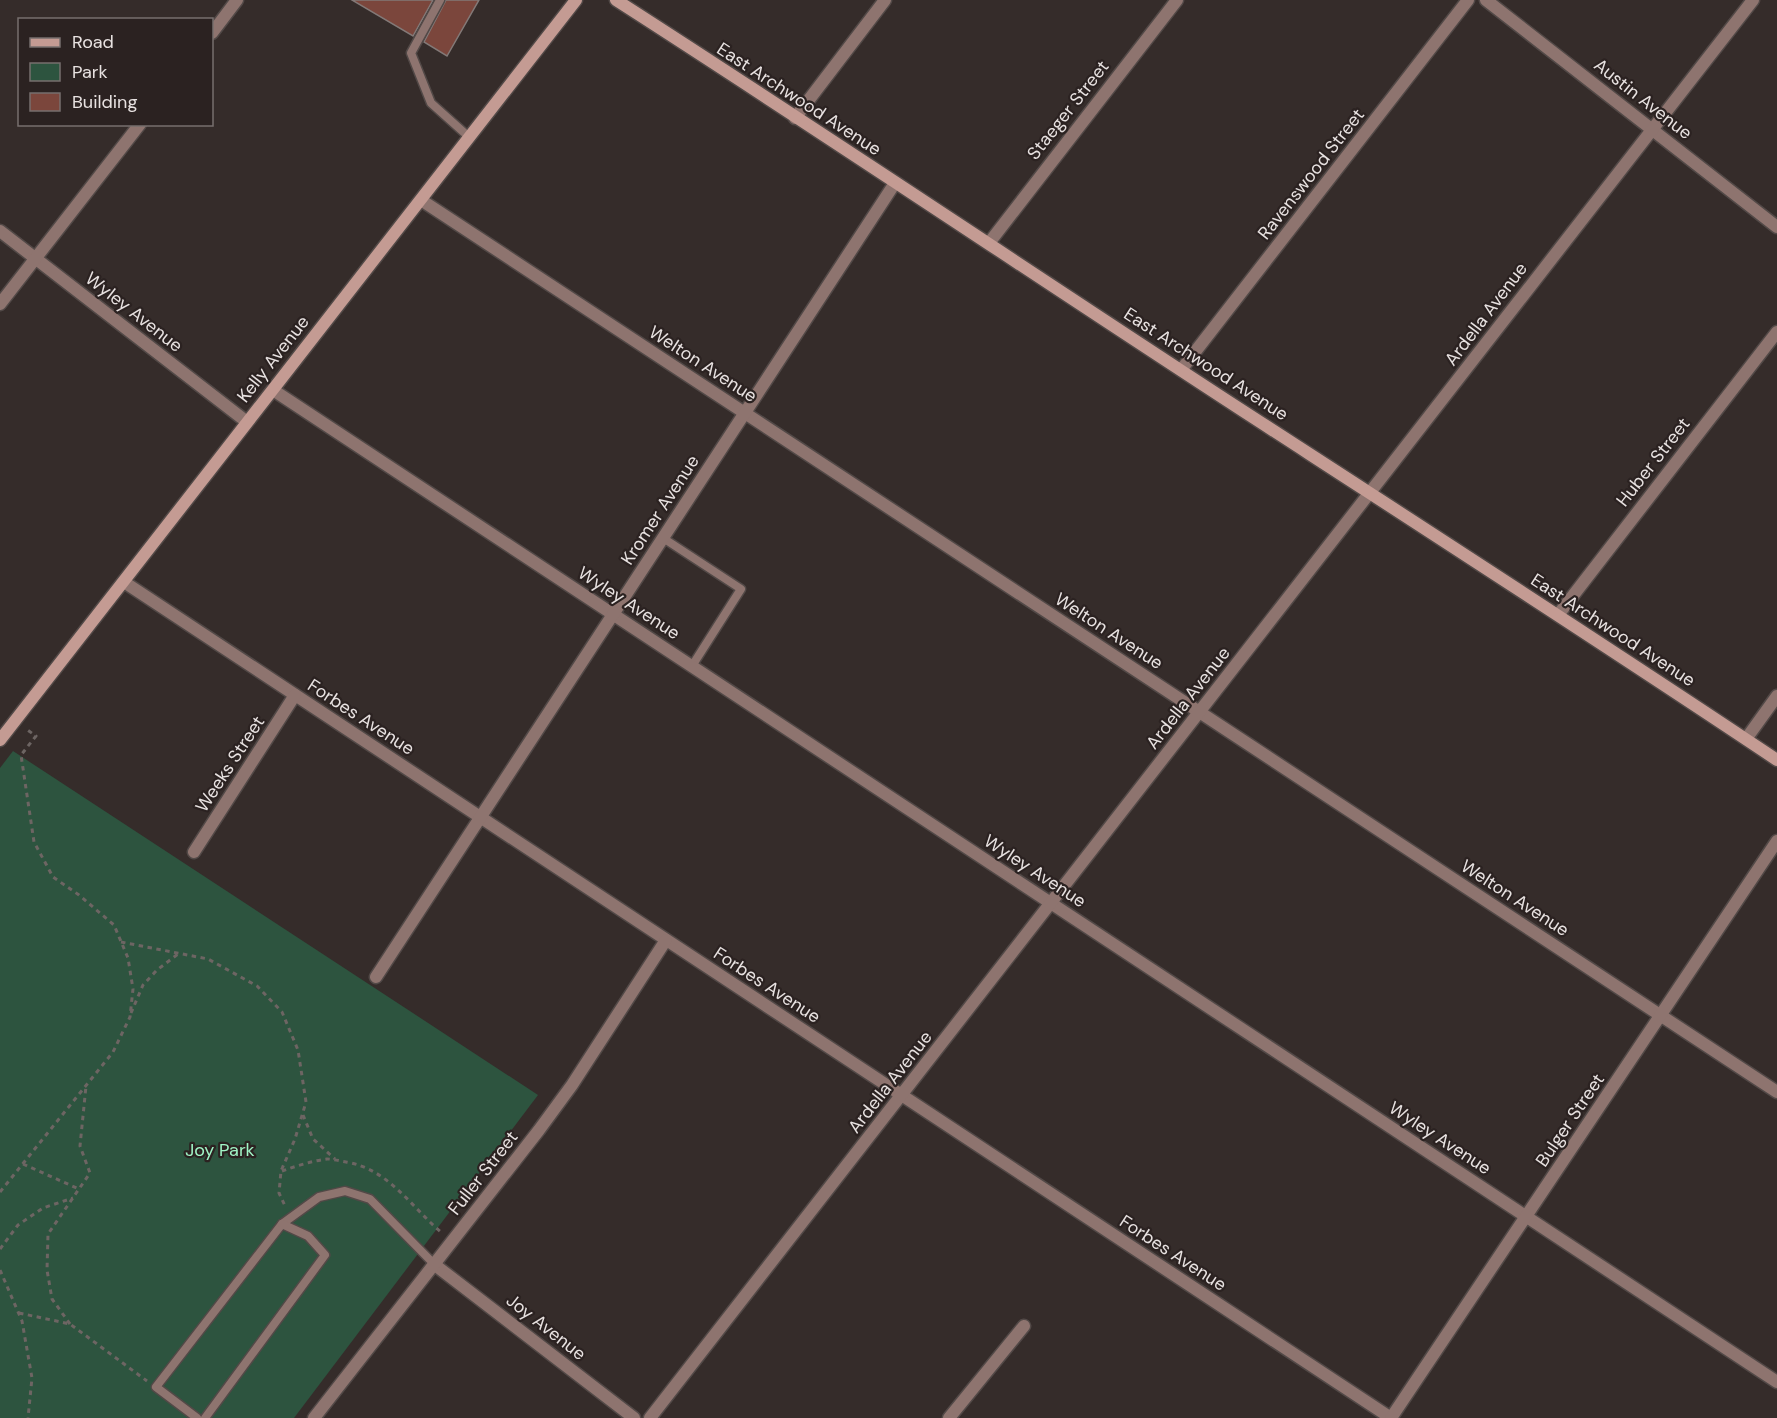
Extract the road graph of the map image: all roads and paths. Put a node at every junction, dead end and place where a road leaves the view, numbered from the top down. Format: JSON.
{"nodes":[{"id":1,"x":237,"y":0,"type":"edge"},
{"id":2,"x":440,"y":0,"type":"edge"},
{"id":3,"x":576,"y":0,"type":"edge"},
{"id":4,"x":616,"y":0,"type":"edge"},
{"id":5,"x":885,"y":0,"type":"edge"},
{"id":6,"x":1176,"y":0,"type":"edge"},
{"id":7,"x":1468,"y":0,"type":"edge"},
{"id":8,"x":1486,"y":0,"type":"edge"},
{"id":9,"x":1753,"y":0,"type":"edge"},
{"id":10,"x":213,"y":32,"type":"edge"},
{"id":11,"x":795,"y":118,"type":"junction"},
{"id":12,"x":138,"y":126,"type":"edge"},
{"id":13,"x":1653,"y":129,"type":"junction"},
{"id":14,"x":469,"y":137,"type":"junction"},
{"id":15,"x":895,"y":183,"type":"junction"},
{"id":16,"x":422,"y":200,"type":"junction"},
{"id":17,"x":1777,"y":227,"type":"edge"},
{"id":18,"x":0,"y":231,"type":"edge"},
{"id":19,"x":990,"y":243,"type":"junction"},
{"id":20,"x":34,"y":258,"type":"junction"},
{"id":21,"x":0,"y":304,"type":"edge"},
{"id":22,"x":1777,"y":332,"type":"edge"},
{"id":23,"x":1181,"y":370,"type":"junction"},
{"id":24,"x":273,"y":390,"type":"junction"},
{"id":25,"x":745,"y":412,"type":"junction"},
{"id":26,"x":247,"y":422,"type":"junction"},
{"id":27,"x":1371,"y":492,"type":"junction"},
{"id":28,"x":663,"y":538,"type":"junction"},
{"id":29,"x":124,"y":582,"type":"junction"},
{"id":30,"x":613,"y":614,"type":"junction"},
{"id":31,"x":1558,"y":615,"type":"junction"},
{"id":32,"x":692,"y":666,"type":"junction"},
{"id":33,"x":295,"y":695,"type":"junction"},
{"id":34,"x":1777,"y":696,"type":"edge"},
{"id":35,"x":1200,"y":712,"type":"junction"},
{"id":36,"x":15,"y":721,"type":"junction"},
{"id":37,"x":1746,"y":739,"type":"junction"},
{"id":38,"x":0,"y":740,"type":"edge"},
{"id":39,"x":1777,"y":760,"type":"edge"},
{"id":40,"x":480,"y":817,"type":"junction"},
{"id":41,"x":1777,"y":841,"type":"edge"},
{"id":42,"x":194,"y":852,"type":"dead end"},
{"id":43,"x":1051,"y":903,"type":"junction"},
{"id":44,"x":666,"y":940,"type":"junction"},
{"id":45,"x":121,"y":942,"type":"junction"},
{"id":46,"x":179,"y":953,"type":"junction"},
{"id":47,"x":376,"y":977,"type":"dead end"},
{"id":48,"x":1662,"y":1016,"type":"junction"},
{"id":49,"x":130,"y":1017,"type":"junction"},
{"id":50,"x":86,"y":1085,"type":"junction"},
{"id":51,"x":1777,"y":1092,"type":"edge"},
{"id":52,"x":902,"y":1096,"type":"junction"},
{"id":53,"x":303,"y":1115,"type":"junction"},
{"id":54,"x":336,"y":1160,"type":"dead end"},
{"id":55,"x":22,"y":1164,"type":"junction"},
{"id":56,"x":79,"y":1189,"type":"junction"},
{"id":57,"x":0,"y":1192,"type":"edge"},
{"id":58,"x":73,"y":1198,"type":"junction"},
{"id":59,"x":291,"y":1217,"type":"junction"},
{"id":60,"x":1527,"y":1217,"type":"junction"},
{"id":61,"x":282,"y":1224,"type":"junction"},
{"id":62,"x":0,"y":1249,"type":"edge"},
{"id":63,"x":435,"y":1265,"type":"junction"},
{"id":64,"x":0,"y":1270,"type":"edge"},
{"id":65,"x":19,"y":1314,"type":"junction"},
{"id":66,"x":70,"y":1324,"type":"junction"},
{"id":67,"x":1024,"y":1326,"type":"dead end"},
{"id":68,"x":1777,"y":1382,"type":"edge"},
{"id":69,"x":156,"y":1387,"type":"junction"},
{"id":70,"x":28,"y":1418,"type":"edge"},
{"id":71,"x":197,"y":1418,"type":"edge"},
{"id":72,"x":204,"y":1418,"type":"edge"},
{"id":73,"x":314,"y":1418,"type":"edge"},
{"id":74,"x":634,"y":1418,"type":"edge"},
{"id":75,"x":650,"y":1418,"type":"edge"},
{"id":76,"x":949,"y":1418,"type":"edge"},
{"id":77,"x":1391,"y":1418,"type":"edge"}],
"edges":[{"from":1,"to":10,"type":"street"},
{"from":2,"to":14,"type":"lane"},
{"from":3,"to":14,"type":"main road","name":"Kelly Avenue"},
{"from":4,"to":11,"type":"main road","name":"East Archwood Avenue"},
{"from":5,"to":11,"type":"street"},
{"from":6,"to":19,"type":"street","name":"Staeger Street"},
{"from":7,"to":23,"type":"street","name":"Ravenswood Street"},
{"from":8,"to":13,"type":"street","name":"Austin Avenue"},
{"from":9,"to":13,"type":"street","name":"Ardella Avenue"},
{"from":11,"to":15,"type":"main road","name":"East Archwood Avenue"},
{"from":12,"to":20,"type":"street"},
{"from":13,"to":17,"type":"street","name":"Austin Avenue"},
{"from":13,"to":27,"type":"street","name":"Ardella Avenue"},
{"from":14,"to":16,"type":"main road","name":"Kelly Avenue"},
{"from":15,"to":19,"type":"main road","name":"East Archwood Avenue"},
{"from":15,"to":25,"type":"street","name":"Kromer Avenue"},
{"from":16,"to":24,"type":"main road","name":"Kelly Avenue"},
{"from":16,"to":25,"type":"street","name":"Welton Avenue"},
{"from":18,"to":20,"type":"street","name":"Wyley Avenue"},
{"from":19,"to":23,"type":"main road","name":"East Archwood Avenue"},
{"from":20,"to":21,"type":"street"},
{"from":20,"to":26,"type":"street","name":"Wyley Avenue"},
{"from":22,"to":31,"type":"street","name":"Huber Street"},
{"from":23,"to":27,"type":"main road","name":"East Archwood Avenue"},
{"from":24,"to":26,"type":"main road","name":"Kelly Avenue"},
{"from":24,"to":30,"type":"street","name":"Wyley Avenue"},
{"from":25,"to":28,"type":"street","name":"Kromer Avenue"},
{"from":25,"to":35,"type":"street","name":"Welton Avenue"},
{"from":26,"to":29,"type":"main road","name":"Kelly Avenue"},
{"from":27,"to":31,"type":"main road","name":"East Archwood Avenue"},
{"from":27,"to":35,"type":"street","name":"Ardella Avenue"},
{"from":28,"to":30,"type":"street","name":"Kromer Avenue"},
{"from":28,"to":32,"type":"lane"},
{"from":29,"to":33,"type":"street","name":"Forbes Avenue"},
{"from":29,"to":36,"type":"main road","name":"Kelly Avenue"},
{"from":30,"to":32,"type":"street","name":"Wyley Avenue"},
{"from":30,"to":40,"type":"street","name":"Kromer Avenue"},
{"from":31,"to":37,"type":"main road","name":"East Archwood Avenue"},
{"from":32,"to":43,"type":"street","name":"Wyley Avenue"},
{"from":33,"to":40,"type":"street","name":"Forbes Avenue"},
{"from":33,"to":42,"type":"street","name":"Weeks Street"},
{"from":34,"to":37,"type":"street"},
{"from":35,"to":43,"type":"street","name":"Ardella Avenue"},
{"from":35,"to":48,"type":"street","name":"Welton Avenue"},
{"from":36,"to":38,"type":"main road","name":"Kelly Avenue"},
{"from":36,"to":45,"type":"path"},
{"from":37,"to":39,"type":"main road","name":"East Archwood Avenue"},
{"from":40,"to":44,"type":"street","name":"Forbes Avenue"},
{"from":40,"to":47,"type":"street","name":"Kromer Avenue"},
{"from":41,"to":48,"type":"street","name":"Bulger Street"},
{"from":43,"to":52,"type":"street","name":"Ardella Avenue"},
{"from":43,"to":60,"type":"street","name":"Wyley Avenue"},
{"from":44,"to":52,"type":"street","name":"Forbes Avenue"},
{"from":44,"to":63,"type":"street","name":"Fuller Street"},
{"from":45,"to":46,"type":"path"},
{"from":45,"to":49,"type":"path"},
{"from":46,"to":49,"type":"path"},
{"from":46,"to":53,"type":"path"},
{"from":48,"to":51,"type":"street","name":"Welton Avenue"},
{"from":48,"to":60,"type":"street","name":"Bulger Street"},
{"from":49,"to":50,"type":"path"},
{"from":50,"to":55,"type":"path"},
{"from":50,"to":56,"type":"path"},
{"from":52,"to":75,"type":"street","name":"Ardella Avenue"},
{"from":52,"to":77,"type":"street","name":"Forbes Avenue"},
{"from":53,"to":54,"type":"path"},
{"from":53,"to":59,"type":"path"},
{"from":55,"to":56,"type":"path"},
{"from":55,"to":57,"type":"path"},
{"from":56,"to":58,"type":"path"},
{"from":58,"to":62,"type":"path"},
{"from":58,"to":66,"type":"path"},
{"from":59,"to":61,"type":"lane"},
{"from":59,"to":63,"type":"lane"},
{"from":60,"to":68,"type":"street","name":"Wyley Avenue"},
{"from":60,"to":77,"type":"street","name":"Bulger Street"},
{"from":61,"to":69,"type":"lane"},
{"from":61,"to":72,"type":"lane"},
{"from":63,"to":73,"type":"street","name":"Fuller Street"},
{"from":63,"to":74,"type":"street","name":"Joy Avenue"},
{"from":64,"to":65,"type":"path"},
{"from":65,"to":66,"type":"path"},
{"from":65,"to":70,"type":"path"},
{"from":66,"to":69,"type":"path"},
{"from":67,"to":76,"type":"street"},
{"from":69,"to":71,"type":"lane"}]}
